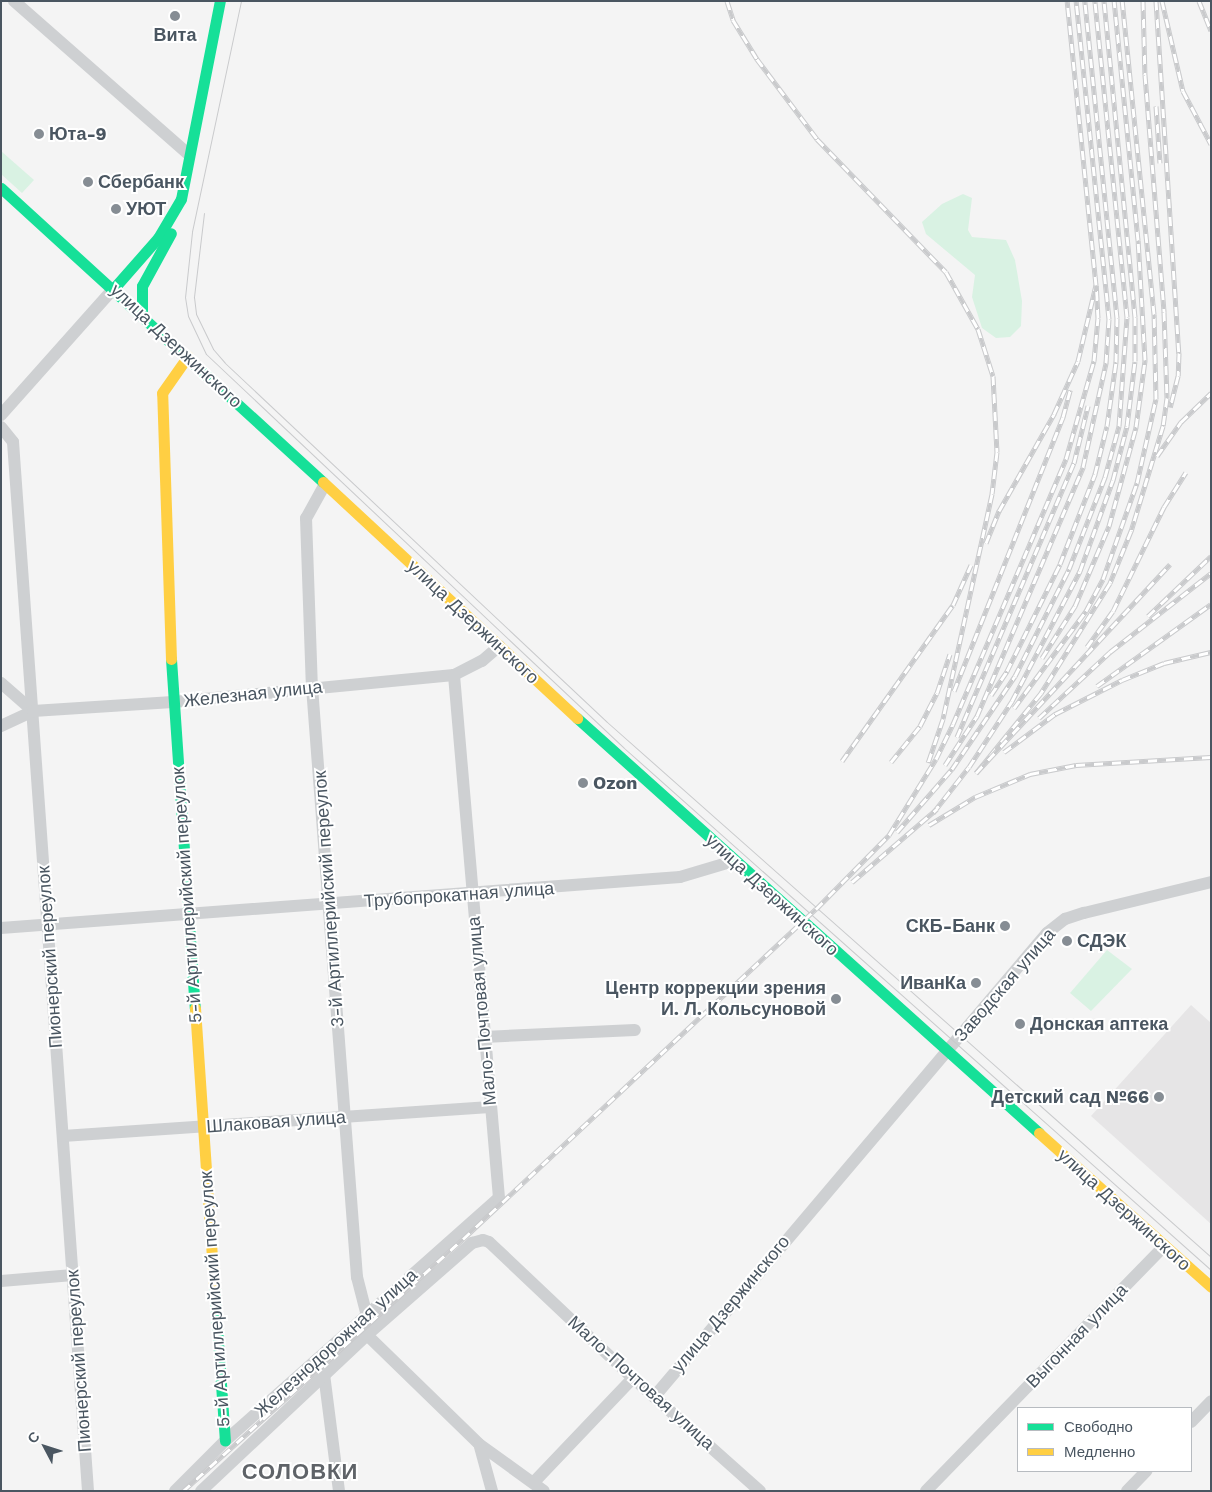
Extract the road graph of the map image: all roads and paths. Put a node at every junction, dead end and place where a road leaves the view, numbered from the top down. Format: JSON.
{"nodes":[{"id":1,"x":14,"y":1,"type":"edge"},
{"id":2,"x":220,"y":1,"type":"edge"},
{"id":3,"x":189,"y":156,"type":"junction"},
{"id":4,"x":3,"y":194,"type":"edge"},
{"id":5,"x":181,"y":199,"type":"junction"},
{"id":6,"x":114,"y":288,"type":"junction"},
{"id":7,"x":142,"y":313,"type":"junction"},
{"id":8,"x":188,"y":356,"type":"junction"},
{"id":9,"x":1,"y":415,"type":"edge"},
{"id":10,"x":1,"y":427,"type":"edge"},
{"id":11,"x":324,"y":486,"type":"junction"},
{"id":12,"x":499,"y":646,"type":"junction"},
{"id":13,"x":454,"y":675,"type":"junction"},
{"id":14,"x":1,"y":683,"type":"edge"},
{"id":15,"x":312,"y":687,"type":"junction"},
{"id":16,"x":173,"y":702,"type":"junction"},
{"id":17,"x":33,"y":711,"type":"junction"},
{"id":18,"x":1,"y":726,"type":"edge"},
{"id":19,"x":734,"y":861,"type":"junction"},
{"id":20,"x":1211,"y":882,"type":"edge"},
{"id":21,"x":471,"y":894,"type":"junction"},
{"id":22,"x":330,"y":905,"type":"junction"},
{"id":23,"x":188,"y":915,"type":"junction"},
{"id":24,"x":48,"y":925,"type":"junction"},
{"id":25,"x":1,"y":928,"type":"edge"},
{"id":26,"x":635,"y":1030,"type":"dead end"},
{"id":27,"x":484,"y":1037,"type":"junction"},
{"id":28,"x":947,"y":1053,"type":"junction"},
{"id":29,"x":490,"y":1107,"type":"junction"},
{"id":30,"x":345,"y":1117,"type":"junction"},
{"id":31,"x":203,"y":1127,"type":"junction"},
{"id":32,"x":63,"y":1136,"type":"junction"},
{"id":33,"x":499,"y":1198,"type":"joint"},
{"id":34,"x":476,"y":1240,"type":"joint"},
{"id":35,"x":1164,"y":1246,"type":"junction"},
{"id":36,"x":73,"y":1275,"type":"junction"},
{"id":37,"x":1,"y":1281,"type":"edge"},
{"id":38,"x":1211,"y":1286,"type":"edge"},
{"id":39,"x":366,"y":1316,"type":"junction"},
{"id":40,"x":367,"y":1334,"type":"junction"},
{"id":41,"x":324,"y":1374,"type":"junction"},
{"id":42,"x":633,"y":1378,"type":"junction"},
{"id":43,"x":654,"y":1397,"type":"junction"},
{"id":44,"x":1211,"y":1401,"type":"edge"},
{"id":45,"x":1192,"y":1421,"type":"edge"},
{"id":46,"x":225,"y":1441,"type":"junction"},
{"id":47,"x":480,"y":1444,"type":"junction"},
{"id":48,"x":1145,"y":1472,"type":"edge"},
{"id":49,"x":535,"y":1481,"type":"junction"},
{"id":50,"x":203,"y":1490,"type":"edge"},
{"id":51,"x":88,"y":1491,"type":"edge"},
{"id":52,"x":175,"y":1491,"type":"edge"},
{"id":53,"x":339,"y":1491,"type":"edge"},
{"id":54,"x":492,"y":1491,"type":"edge"},
{"id":55,"x":544,"y":1491,"type":"edge"},
{"id":56,"x":760,"y":1491,"type":"edge"},
{"id":57,"x":926,"y":1491,"type":"edge"},
{"id":58,"x":1127,"y":1491,"type":"edge"}],
"edges":[{"from":1,"to":3,"type":"street"},
{"from":2,"to":3,"type":"main road"},
{"from":3,"to":5,"type":"main road"},
{"from":4,"to":6,"type":"main road","name":"улица Дзержинского"},
{"from":5,"to":6,"type":"main road"},
{"from":5,"to":7,"type":"main road"},
{"from":6,"to":7,"type":"main road","name":"улица Дзержинского"},
{"from":6,"to":9,"type":"street"},
{"from":7,"to":8,"type":"main road","name":"улица Дзержинского"},
{"from":8,"to":11,"type":"main road","name":"улица Дзержинского"},
{"from":8,"to":16,"type":"main road","name":"5-й Артиллерийский переулок"},
{"from":10,"to":17,"type":"street","name":"Пионерский переулок"},
{"from":11,"to":12,"type":"main road","name":"улица Дзержинского"},
{"from":11,"to":15,"type":"street","name":"3-й Артиллерийский переулок"},
{"from":12,"to":13,"type":"street","name":"Железная улица"},
{"from":12,"to":19,"type":"main road","name":"улица Дзержинского"},
{"from":13,"to":15,"type":"street","name":"Железная улица"},
{"from":13,"to":21,"type":"street","name":"Мало-Почтовая улица"},
{"from":14,"to":17,"type":"street"},
{"from":15,"to":16,"type":"street","name":"Железная улица"},
{"from":15,"to":22,"type":"street","name":"3-й Артиллерийский переулок"},
{"from":16,"to":17,"type":"street","name":"Железная улица"},
{"from":16,"to":23,"type":"main road","name":"5-й Артиллерийский переулок"},
{"from":17,"to":18,"type":"street","name":"Железная улица"},
{"from":17,"to":24,"type":"street","name":"Пионерский переулок"},
{"from":19,"to":21,"type":"street","name":"Трубопрокатная улица"},
{"from":19,"to":28,"type":"main road","name":"улица Дзержинского"},
{"from":20,"to":28,"type":"street","name":"Заводская улица"},
{"from":21,"to":22,"type":"street","name":"Трубопрокатная улица"},
{"from":21,"to":27,"type":"street","name":"Мало-Почтовая улица"},
{"from":22,"to":23,"type":"street","name":"Трубопрокатная улица"},
{"from":22,"to":30,"type":"street","name":"3-й Артиллерийский переулок"},
{"from":23,"to":24,"type":"street","name":"Трубопрокатная улица"},
{"from":23,"to":31,"type":"main road","name":"5-й Артиллерийский переулок"},
{"from":24,"to":25,"type":"street","name":"Трубопрокатная улица"},
{"from":24,"to":32,"type":"street","name":"Пионерский переулок"},
{"from":26,"to":27,"type":"street"},
{"from":27,"to":29,"type":"street","name":"Мало-Почтовая улица"},
{"from":28,"to":35,"type":"main road","name":"улица Дзержинского"},
{"from":28,"to":43,"type":"street","name":"улица Дзержинского"},
{"from":29,"to":30,"type":"street","name":"Шлаковая улица"},
{"from":29,"to":33,"type":"street","name":"Мало-Почтовая улица"},
{"from":30,"to":31,"type":"street","name":"Шлаковая улица"},
{"from":30,"to":39,"type":"street","name":"3-й Артиллерийский переулок"},
{"from":31,"to":32,"type":"street","name":"Шлаковая улица"},
{"from":31,"to":46,"type":"main road","name":"5-й Артиллерийский переулок"},
{"from":32,"to":36,"type":"street","name":"Пионерский переулок"},
{"from":33,"to":39,"type":"street","name":"Железнодорожная улица"},
{"from":34,"to":40,"type":"street","name":"Железнодорожная улица"},
{"from":34,"to":42,"type":"street","name":"Мало-Почтовая улица"},
{"from":35,"to":38,"type":"main road","name":"улица Дзержинского"},
{"from":35,"to":57,"type":"street","name":"Выгонная улица"},
{"from":36,"to":37,"type":"street"},
{"from":36,"to":51,"type":"street","name":"Пионерский переулок"},
{"from":39,"to":46,"type":"street","name":"Железнодорожная улица"},
{"from":40,"to":41,"type":"street","name":"Железнодорожная улица"},
{"from":40,"to":47,"type":"street"},
{"from":41,"to":50,"type":"street","name":"Железнодорожная улица"},
{"from":41,"to":53,"type":"street"},
{"from":42,"to":43,"type":"street","name":"Мало-Почтовая улица"},
{"from":42,"to":49,"type":"street"},
{"from":43,"to":56,"type":"street","name":"Мало-Почтовая улица"},
{"from":44,"to":45,"type":"street"},
{"from":46,"to":52,"type":"street","name":"Железнодорожная улица"},
{"from":47,"to":49,"type":"street"},
{"from":47,"to":54,"type":"street"},
{"from":48,"to":58,"type":"street"},
{"from":49,"to":55,"type":"street"}]}
